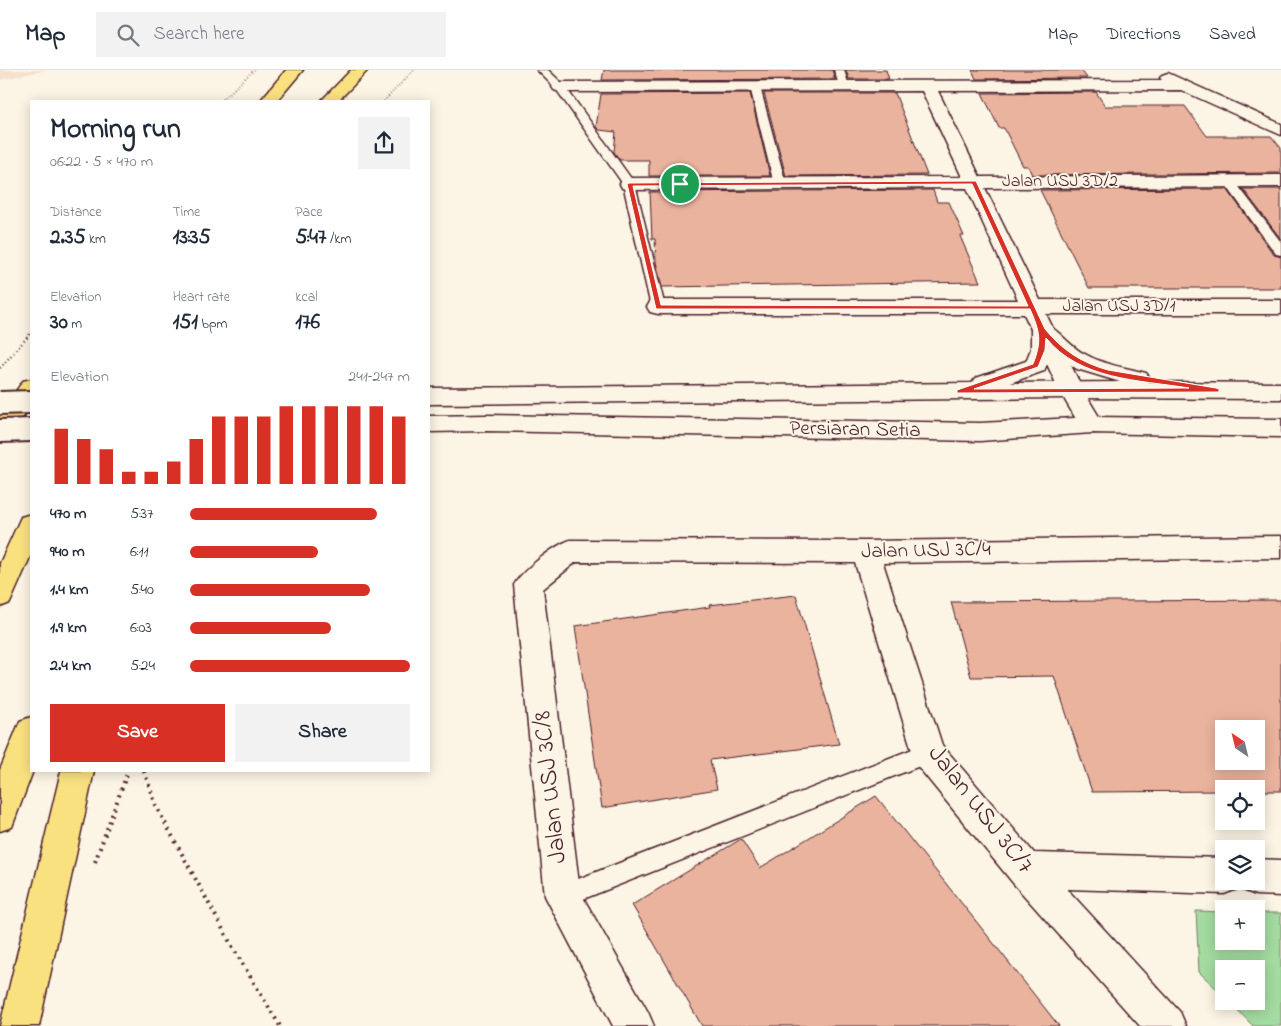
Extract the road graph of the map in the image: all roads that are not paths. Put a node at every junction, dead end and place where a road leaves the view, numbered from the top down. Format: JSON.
{"nodes":[{"id":1,"x":295,"y":70,"type":"edge"},
{"id":2,"x":360,"y":70,"type":"edge"},
{"id":3,"x":542,"y":70,"type":"edge"},
{"id":4,"x":838,"y":70,"type":"edge"},
{"id":5,"x":1151,"y":70,"type":"edge"},
{"id":6,"x":1183,"y":85,"type":"junction"},
{"id":7,"x":844,"y":86,"type":"junction"},
{"id":8,"x":928,"y":86,"type":"junction"},
{"id":9,"x":560,"y":87,"type":"junction"},
{"id":10,"x":756,"y":87,"type":"junction"},
{"id":11,"x":269,"y":100,"type":"edge"},
{"id":12,"x":330,"y":100,"type":"edge"},
{"id":13,"x":1281,"y":130,"type":"edge"},
{"id":14,"x":1229,"y":181,"type":"junction"},
{"id":15,"x":1281,"y":181,"type":"edge"},
{"id":16,"x":974,"y":182,"type":"junction"},
{"id":17,"x":629,"y":184,"type":"junction"},
{"id":18,"x":780,"y":184,"type":"junction"},
{"id":19,"x":1281,"y":251,"type":"edge"},
{"id":20,"x":658,"y":307,"type":"joint"},
{"id":21,"x":1281,"y":307,"type":"edge"},
{"id":22,"x":1032,"y":308,"type":"junction"},
{"id":23,"x":1042,"y":330,"type":"junction"},
{"id":24,"x":30,"y":389,"type":"edge"},
{"id":25,"x":1071,"y":390,"type":"junction"},
{"id":26,"x":1216,"y":390,"type":"junction"},
{"id":27,"x":1281,"y":391,"type":"edge"},
{"id":28,"x":959,"y":392,"type":"junction"},
{"id":29,"x":430,"y":396,"type":"edge"},
{"id":30,"x":30,"y":402,"type":"edge"},
{"id":31,"x":0,"y":403,"type":"edge"},
{"id":32,"x":430,"y":424,"type":"edge"},
{"id":33,"x":1092,"y":425,"type":"junction"},
{"id":34,"x":1281,"y":428,"type":"edge"},
{"id":35,"x":30,"y":430,"type":"edge"},
{"id":36,"x":0,"y":431,"type":"edge"},
{"id":37,"x":30,"y":526,"type":"edge"},
{"id":38,"x":1281,"y":547,"type":"edge"},
{"id":39,"x":570,"y":551,"type":"joint"},
{"id":40,"x":866,"y":552,"type":"junction"},
{"id":41,"x":0,"y":595,"type":"edge"},
{"id":42,"x":30,"y":734,"type":"edge"},
{"id":43,"x":928,"y":753,"type":"junction"},
{"id":44,"x":78,"y":772,"type":"edge"},
{"id":45,"x":0,"y":815,"type":"edge"},
{"id":46,"x":1026,"y":870,"type":"junction"},
{"id":47,"x":1215,"y":876,"type":"edge"},
{"id":48,"x":1265,"y":877,"type":"edge"},
{"id":49,"x":1281,"y":878,"type":"edge"},
{"id":50,"x":563,"y":896,"type":"junction"},
{"id":51,"x":19,"y":1026,"type":"edge"},
{"id":52,"x":634,"y":1026,"type":"edge"},
{"id":53,"x":1166,"y":1026,"type":"edge"}],
"edges":[{"from":1,"to":11,"type":"highway"},
{"from":2,"to":12,"type":"highway"},
{"from":3,"to":9,"type":"lane"},
{"from":4,"to":7,"type":"lane"},
{"from":5,"to":6,"type":"street"},
{"from":6,"to":8,"type":"street"},
{"from":6,"to":13,"type":"street"},
{"from":7,"to":8,"type":"street"},
{"from":7,"to":10,"type":"street"},
{"from":8,"to":16,"type":"street"},
{"from":9,"to":10,"type":"street"},
{"from":9,"to":17,"type":"lane"},
{"from":10,"to":18,"type":"lane"},
{"from":14,"to":15,"type":"street","name":"Jalan USJ 3D/2"},
{"from":14,"to":16,"type":"street","name":"Jalan USJ 3D/2"},
{"from":14,"to":19,"type":"lane"},
{"from":16,"to":18,"type":"street","name":"Jalan USJ 3D/2"},
{"from":16,"to":22,"type":"street"},
{"from":17,"to":18,"type":"street","name":"Jalan USJ 3D/2"},
{"from":17,"to":20,"type":"lane"},
{"from":20,"to":22,"type":"street","name":"Jalan USJ 3D/1"},
{"from":21,"to":22,"type":"street","name":"Jalan USJ 3D/1"},
{"from":22,"to":23,"type":"street"},
{"from":23,"to":25,"type":"street"},
{"from":23,"to":26,"type":"street"},
{"from":23,"to":28,"type":"street"},
{"from":24,"to":36,"type":"highway"},
{"from":25,"to":26,"type":"street","name":"Persiaran Setia"},
{"from":25,"to":28,"type":"street","name":"Persiaran Setia"},
{"from":25,"to":33,"type":"street"},
{"from":26,"to":27,"type":"street","name":"Persiaran Setia"},
{"from":28,"to":29,"type":"street","name":"Persiaran Setia"},
{"from":30,"to":31,"type":"street","bridge":true},
{"from":32,"to":33,"type":"street","name":"Persiaran Setia"},
{"from":33,"to":34,"type":"street","name":"Persiaran Setia"},
{"from":35,"to":36,"type":"street","bridge":true},
{"from":37,"to":41,"type":"highway"},
{"from":38,"to":40,"type":"street","name":"Jalan USJ 3C/4"},
{"from":39,"to":40,"type":"street","name":"Jalan USJ 3C/4"},
{"from":39,"to":50,"type":"street","name":"Jalan USJ 3C/8"},
{"from":40,"to":43,"type":"street","name":"Jalan USJ 3C/7"},
{"from":42,"to":45,"type":"highway"},
{"from":43,"to":46,"type":"street","name":"Jalan USJ 3C/7"},
{"from":43,"to":50,"type":"lane"},
{"from":44,"to":51,"type":"highway"},
{"from":46,"to":47,"type":"street"},
{"from":46,"to":53,"type":"street","name":"Jalan USJ 3C/7"},
{"from":48,"to":49,"type":"street"},
{"from":50,"to":52,"type":"street","name":"Jalan USJ 3C/8"}]}
